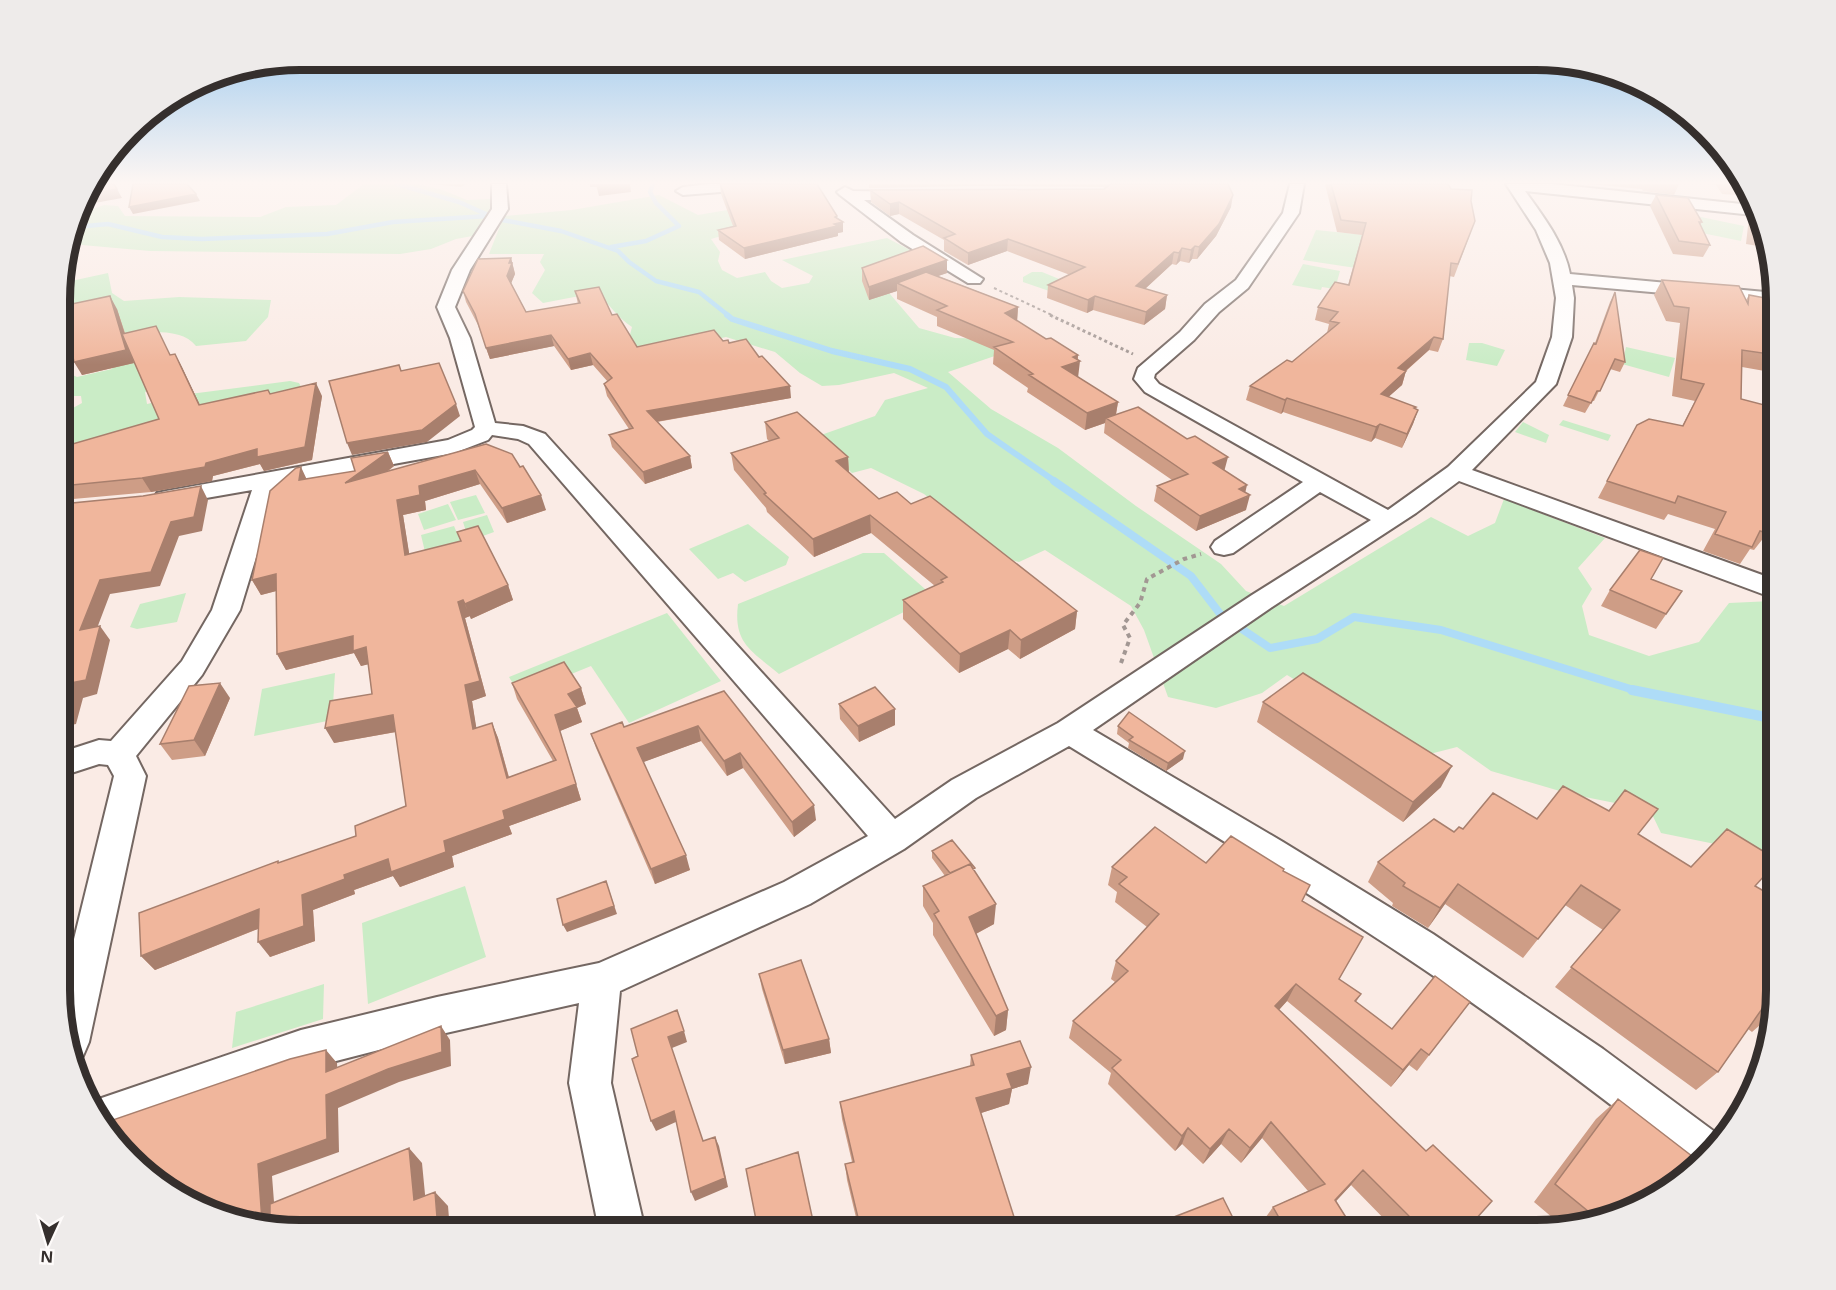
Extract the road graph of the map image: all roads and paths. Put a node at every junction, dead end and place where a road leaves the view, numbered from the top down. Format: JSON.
{"nodes":[{"id":1,"x":477,"y":244,"type":"edge"},
{"id":2,"x":916,"y":244,"type":"edge"},
{"id":3,"x":1270,"y":244,"type":"edge"},
{"id":4,"x":1550,"y":244,"type":"edge"},
{"id":5,"x":974,"y":279,"type":"joint"},
{"id":6,"x":1562,"y":279,"type":"junction"},
{"id":7,"x":1766,"y":297,"type":"edge"},
{"id":8,"x":1156,"y":364,"type":"junction"},
{"id":9,"x":486,"y":428,"type":"junction"},
{"id":10,"x":1456,"y":472,"type":"junction"},
{"id":11,"x":267,"y":481,"type":"junction"},
{"id":12,"x":1320,"y":481,"type":"junction"},
{"id":13,"x":140,"y":502,"type":"edge"},
{"id":14,"x":1388,"y":520,"type":"junction"},
{"id":15,"x":1224,"y":547,"type":"dead end"},
{"id":16,"x":1184,"y":559,"type":"dead end"},
{"id":17,"x":1766,"y":586,"type":"edge"},
{"id":18,"x":1113,"y":701,"type":"junction"},
{"id":19,"x":1069,"y":731,"type":"junction"},
{"id":20,"x":119,"y":754,"type":"junction"},
{"id":21,"x":70,"y":761,"type":"edge"},
{"id":22,"x":892,"y":839,"type":"junction"},
{"id":23,"x":602,"y":980,"type":"junction"},
{"id":24,"x":73,"y":1025,"type":"edge"},
{"id":25,"x":108,"y":1116,"type":"edge"},
{"id":26,"x":1702,"y":1148,"type":"edge"},
{"id":27,"x":620,"y":1220,"type":"edge"}],
"edges":[{"from":1,"to":9,"type":"street"},
{"from":2,"to":5,"type":"street"},
{"from":3,"to":8,"type":"street"},
{"from":4,"to":6,"type":"street"},
{"from":5,"to":8,"type":"path"},
{"from":6,"to":7,"type":"street"},
{"from":6,"to":10,"type":"street"},
{"from":8,"to":12,"type":"street"},
{"from":9,"to":11,"type":"street"},
{"from":9,"to":22,"type":"street"},
{"from":10,"to":14,"type":"street"},
{"from":10,"to":17,"type":"street"},
{"from":11,"to":13,"type":"street"},
{"from":11,"to":20,"type":"street"},
{"from":12,"to":14,"type":"street"},
{"from":12,"to":15,"type":"street"},
{"from":14,"to":18,"type":"street"},
{"from":16,"to":18,"type":"path"},
{"from":18,"to":19,"type":"street"},
{"from":19,"to":22,"type":"street"},
{"from":19,"to":26,"type":"street"},
{"from":20,"to":21,"type":"street"},
{"from":20,"to":24,"type":"street"},
{"from":22,"to":23,"type":"street"},
{"from":23,"to":25,"type":"street"},
{"from":23,"to":27,"type":"street"}]}
